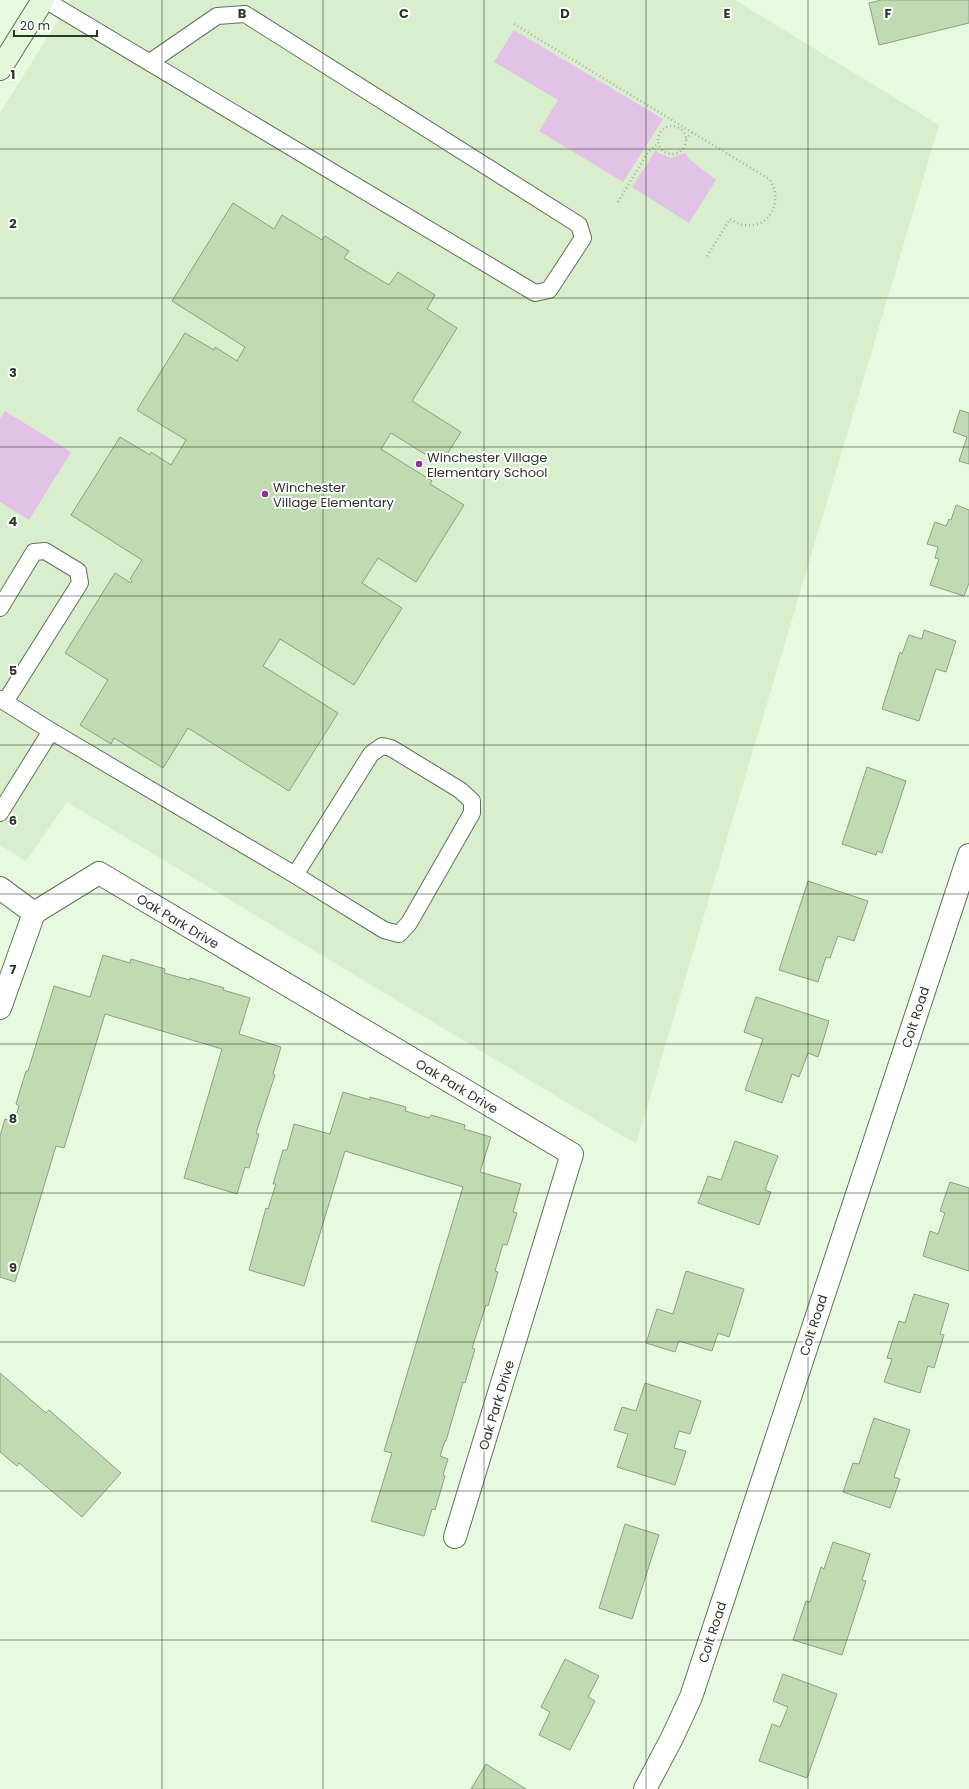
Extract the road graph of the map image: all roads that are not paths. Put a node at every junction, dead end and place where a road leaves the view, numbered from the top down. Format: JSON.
{"nodes":[{"id":1,"x":44,"y":0,"type":"edge"},
{"id":2,"x":150,"y":62,"type":"junction"},
{"id":3,"x":0,"y":69,"type":"edge"},
{"id":4,"x":0,"y":608,"type":"edge"},
{"id":5,"x":3,"y":700,"type":"edge"},
{"id":6,"x":51,"y":730,"type":"junction"},
{"id":7,"x":0,"y":813,"type":"edge"},
{"id":8,"x":969,"y":855,"type":"edge"},
{"id":9,"x":295,"y":875,"type":"junction"},
{"id":10,"x":0,"y":888,"type":"edge"},
{"id":11,"x":34,"y":913,"type":"junction"},
{"id":12,"x":0,"y":1008,"type":"edge"},
{"id":13,"x":455,"y":1537,"type":"dead end"},
{"id":14,"x":645,"y":1789,"type":"edge"}],
"edges":[{"from":1,"to":2,"type":"lane"},
{"from":1,"to":3,"type":"street"},
{"from":2,"to":2,"type":"lane"},
{"from":4,"to":5,"type":"lane"},
{"from":5,"to":6,"type":"lane"},
{"from":6,"to":7,"type":"lane"},
{"from":6,"to":9,"type":"lane"},
{"from":8,"to":14,"type":"street","name":"Colt Road"},
{"from":9,"to":9,"type":"lane"},
{"from":10,"to":11,"type":"street"},
{"from":11,"to":12,"type":"street"},
{"from":11,"to":13,"type":"street","name":"Oak Park Drive"}]}
